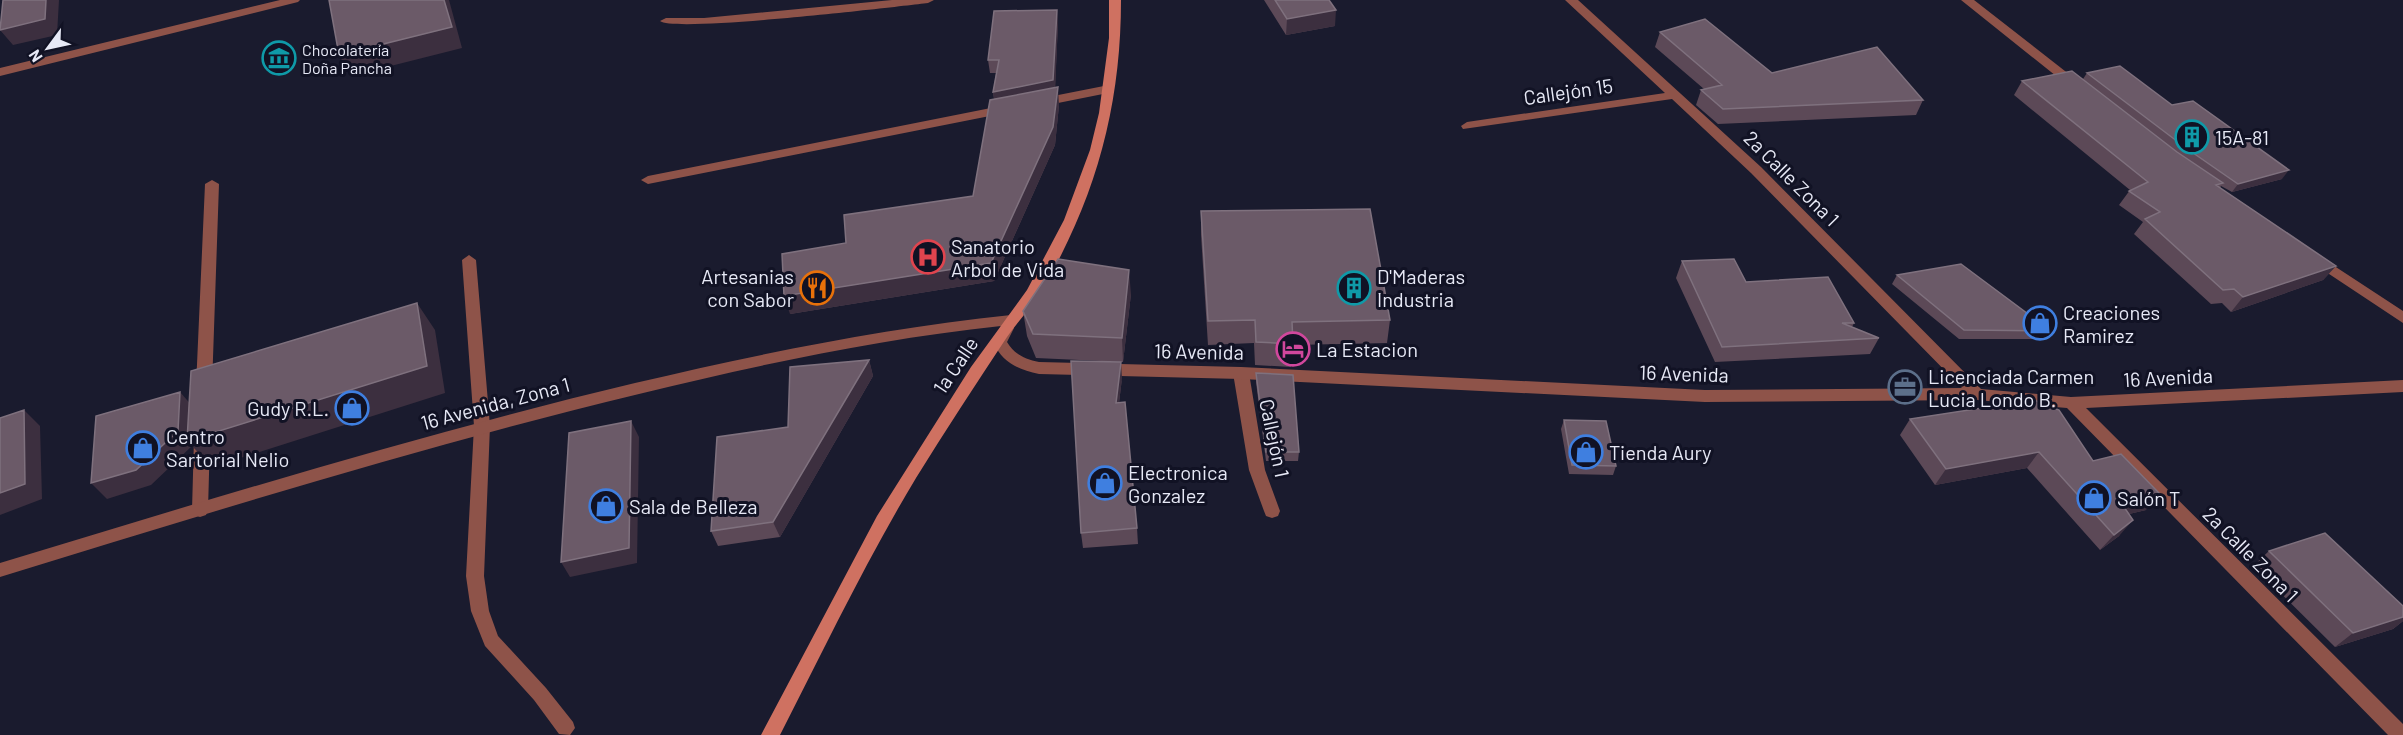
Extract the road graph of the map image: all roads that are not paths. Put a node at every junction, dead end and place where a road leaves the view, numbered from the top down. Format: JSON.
{"nodes":[{"id":1,"x":294,"y":0,"type":"edge"},
{"id":2,"x":928,"y":0,"type":"edge"},
{"id":3,"x":1115,"y":0,"type":"edge"},
{"id":4,"x":1571,"y":0,"type":"edge"},
{"id":5,"x":1967,"y":0,"type":"edge"},
{"id":6,"x":666,"y":21,"type":"dead end"},
{"id":7,"x":0,"y":72,"type":"edge"},
{"id":8,"x":1109,"y":89,"type":"junction"},
{"id":9,"x":1675,"y":95,"type":"junction"},
{"id":10,"x":2089,"y":96,"type":"edge"},
{"id":11,"x":1467,"y":126,"type":"dead end"},
{"id":12,"x":648,"y":180,"type":"dead end"},
{"id":13,"x":212,"y":184,"type":"dead end"},
{"id":14,"x":2307,"y":253,"type":"edge"},
{"id":15,"x":469,"y":260,"type":"dead end"},
{"id":16,"x":2403,"y":318,"type":"edge"},
{"id":17,"x":1011,"y":320,"type":"junction"},
{"id":18,"x":1241,"y":373,"type":"junction"},
{"id":19,"x":2403,"y":386,"type":"edge"},
{"id":20,"x":1977,"y":394,"type":"junction"},
{"id":21,"x":2071,"y":403,"type":"junction"},
{"id":22,"x":482,"y":426,"type":"junction"},
{"id":23,"x":200,"y":510,"type":"junction"},
{"id":24,"x":1272,"y":511,"type":"dead end"},
{"id":25,"x":0,"y":570,"type":"edge"},
{"id":26,"x":566,"y":728,"type":"dead end"},
{"id":27,"x":770,"y":735,"type":"edge"},
{"id":28,"x":2401,"y":735,"type":"edge"}],
"edges":[{"from":1,"to":7,"type":"street"},
{"from":2,"to":6,"type":"street"},
{"from":3,"to":8,"type":"main road","name":"1a Calle"},
{"from":4,"to":9,"type":"street","name":"2a Calle Zona 1"},
{"from":5,"to":10,"type":"street"},
{"from":8,"to":12,"type":"street"},
{"from":8,"to":17,"type":"main road","name":"1a Calle"},
{"from":9,"to":11,"type":"street","name":"Callejón 15"},
{"from":9,"to":20,"type":"street","name":"2a Calle Zona 1"},
{"from":13,"to":23,"type":"street"},
{"from":14,"to":16,"type":"street"},
{"from":15,"to":22,"type":"street"},
{"from":17,"to":18,"type":"street","name":"16 Avenida"},
{"from":17,"to":22,"type":"street","name":"16 Avenida, Zona 1"},
{"from":17,"to":27,"type":"main road","name":"1a Calle"},
{"from":18,"to":20,"type":"street","name":"16 Avenida"},
{"from":18,"to":24,"type":"street","name":"Callejón 1"},
{"from":19,"to":21,"type":"street","name":"16 Avenida"},
{"from":20,"to":21,"type":"street","name":"16 Avenida"},
{"from":21,"to":28,"type":"street","name":"2a Calle Zona 1"},
{"from":22,"to":23,"type":"street","name":"16 Avenida, Zona 1"},
{"from":22,"to":26,"type":"street"},
{"from":23,"to":25,"type":"street","name":"16 Avenida, Zona 1"}]}
